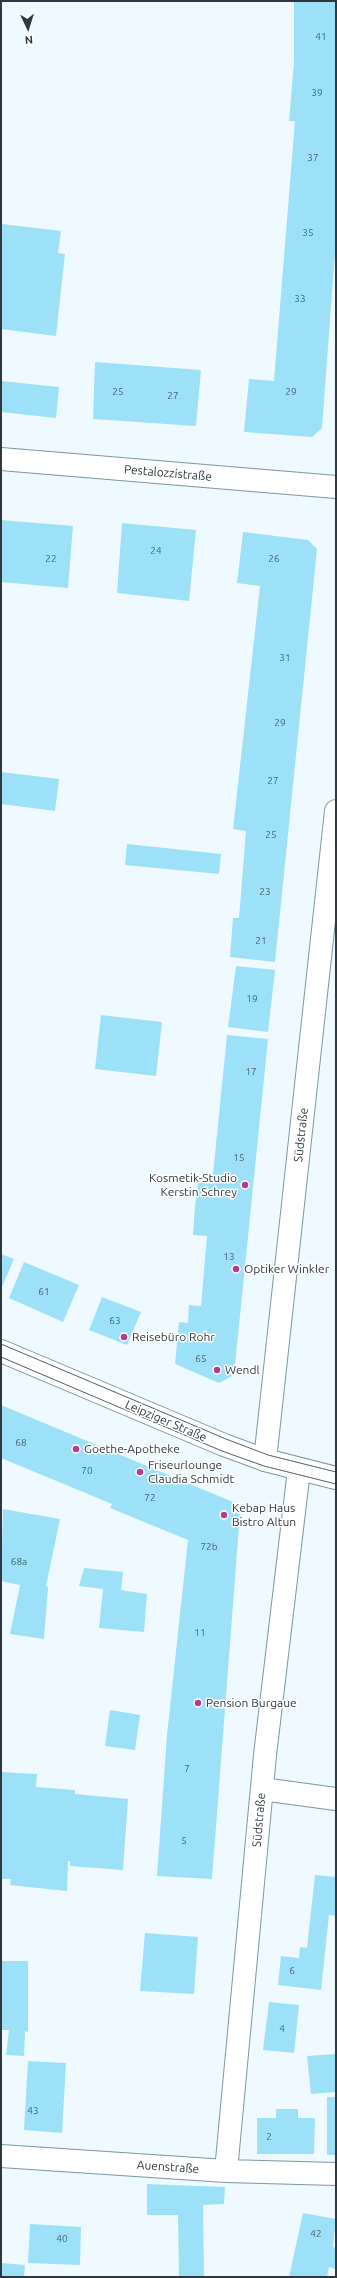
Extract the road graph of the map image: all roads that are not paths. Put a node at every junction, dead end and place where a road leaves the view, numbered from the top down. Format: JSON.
{"nodes":[{"id":1,"x":1,"y":459,"type":"edge"},
{"id":2,"x":336,"y":487,"type":"edge"},
{"id":3,"x":336,"y":810,"type":"edge"},
{"id":4,"x":1,"y":1351,"type":"edge"},
{"id":5,"x":265,"y":1460,"type":"junction"},
{"id":6,"x":299,"y":1470,"type":"junction"},
{"id":7,"x":336,"y":1478,"type":"edge"},
{"id":8,"x":262,"y":1789,"type":"junction"},
{"id":9,"x":336,"y":1799,"type":"edge"},
{"id":10,"x":1,"y":2156,"type":"edge"},
{"id":11,"x":226,"y":2171,"type":"junction"},
{"id":12,"x":336,"y":2174,"type":"edge"}],
"edges":[{"from":1,"to":2,"type":"street","name":"Pestalozzistraße"},
{"from":3,"to":5,"type":"street","name":"Südstraße"},
{"from":4,"to":5,"type":"street","name":"Leipziger Straße"},
{"from":5,"to":6,"type":"street","name":"Leipziger Straße"},
{"from":6,"to":7,"type":"street","name":"Leipziger Straße"},
{"from":6,"to":8,"type":"street","name":"Südstraße"},
{"from":8,"to":9,"type":"street"},
{"from":8,"to":11,"type":"street","name":"Südstraße"},
{"from":10,"to":11,"type":"street","name":"Auenstraße"},
{"from":11,"to":12,"type":"street","name":"Auenstraße"}]}
